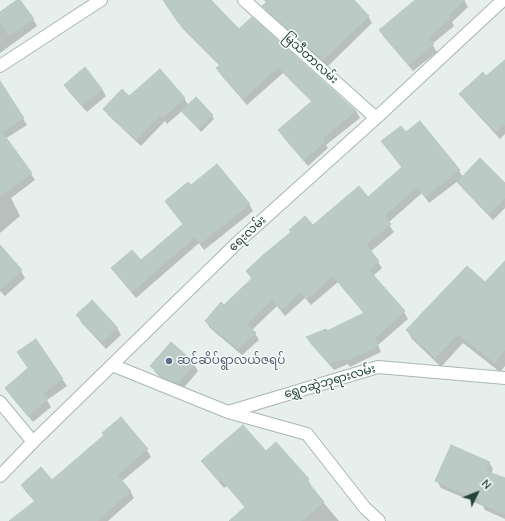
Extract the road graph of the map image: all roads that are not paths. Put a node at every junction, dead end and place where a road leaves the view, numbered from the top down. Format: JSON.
{"nodes":[{"id":1,"x":101,"y":0,"type":"edge"},
{"id":2,"x":244,"y":0,"type":"edge"},
{"id":3,"x":504,"y":0,"type":"edge"},
{"id":4,"x":0,"y":66,"type":"edge"},
{"id":5,"x":376,"y":118,"type":"junction"},
{"id":6,"x":112,"y":365,"type":"junction"},
{"id":7,"x":505,"y":378,"type":"edge"},
{"id":8,"x":0,"y":402,"type":"edge"},
{"id":9,"x":228,"y":412,"type":"junction"},
{"id":10,"x":33,"y":442,"type":"junction"},
{"id":11,"x":0,"y":476,"type":"edge"},
{"id":12,"x":379,"y":521,"type":"edge"}],
"edges":[{"from":1,"to":4,"type":"street"},
{"from":2,"to":5,"type":"street","name":"မြသီတာလမ်း"},
{"from":3,"to":5,"type":"street","name":"ရေးလမ်း"},
{"from":5,"to":6,"type":"street","name":"ရေးလမ်း"},
{"from":6,"to":9,"type":"street"},
{"from":6,"to":10,"type":"street","name":"ရေးလမ်း"},
{"from":7,"to":9,"type":"street","name":"ရွှေဝဆွဲဘုရားလမ်း"},
{"from":8,"to":10,"type":"street"},
{"from":9,"to":12,"type":"street"},
{"from":10,"to":11,"type":"street","name":"ရေးလမ်း"}]}
